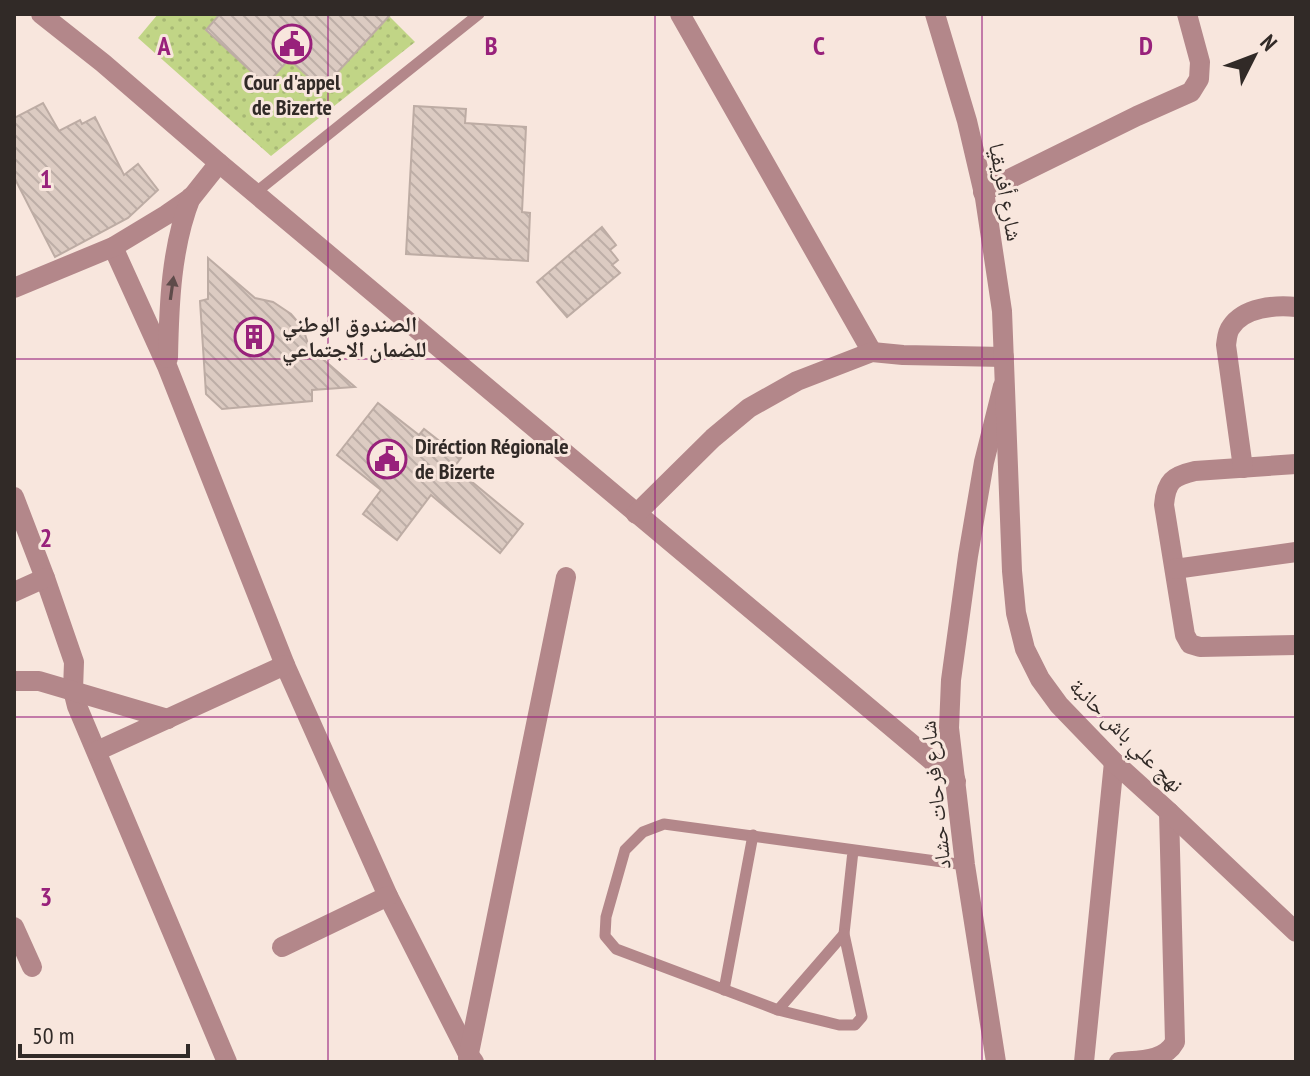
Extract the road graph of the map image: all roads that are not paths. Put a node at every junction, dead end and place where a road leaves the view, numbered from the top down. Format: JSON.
{"nodes":[{"id":1,"x":41,"y":14,"type":"edge"},
{"id":2,"x":479,"y":14,"type":"edge"},
{"id":3,"x":680,"y":14,"type":"edge"},
{"id":4,"x":935,"y":14,"type":"edge"},
{"id":5,"x":1187,"y":14,"type":"edge"},
{"id":6,"x":219,"y":163,"type":"junction"},
{"id":7,"x":983,"y":192,"type":"junction"},
{"id":8,"x":255,"y":193,"type":"junction"},
{"id":9,"x":192,"y":197,"type":"junction"},
{"id":10,"x":113,"y":247,"type":"junction"},
{"id":11,"x":14,"y":288,"type":"edge"},
{"id":12,"x":1296,"y":307,"type":"edge"},
{"id":13,"x":872,"y":352,"type":"junction"},
{"id":14,"x":1004,"y":357,"type":"junction"},
{"id":15,"x":167,"y":366,"type":"junction"},
{"id":16,"x":1004,"y":382,"type":"junction"},
{"id":17,"x":1296,"y":464,"type":"edge"},
{"id":18,"x":1243,"y":468,"type":"junction"},
{"id":19,"x":14,"y":497,"type":"edge"},
{"id":20,"x":636,"y":514,"type":"junction"},
{"id":21,"x":1296,"y":552,"type":"edge"},
{"id":22,"x":1175,"y":569,"type":"junction"},
{"id":23,"x":566,"y":577,"type":"dead end"},
{"id":24,"x":45,"y":578,"type":"junction"},
{"id":25,"x":14,"y":592,"type":"edge"},
{"id":26,"x":1296,"y":645,"type":"edge"},
{"id":27,"x":285,"y":665,"type":"junction"},
{"id":28,"x":14,"y":681,"type":"edge"},
{"id":29,"x":73,"y":690,"type":"junction"},
{"id":30,"x":168,"y":719,"type":"junction"},
{"id":31,"x":97,"y":751,"type":"junction"},
{"id":32,"x":1114,"y":762,"type":"junction"},
{"id":33,"x":956,"y":781,"type":"junction"},
{"id":34,"x":1169,"y":812,"type":"junction"},
{"id":35,"x":753,"y":835,"type":"junction"},
{"id":36,"x":853,"y":851,"type":"junction"},
{"id":37,"x":965,"y":865,"type":"junction"},
{"id":38,"x":388,"y":896,"type":"junction"},
{"id":39,"x":14,"y":927,"type":"edge"},
{"id":40,"x":1296,"y":932,"type":"edge"},
{"id":41,"x":844,"y":934,"type":"junction"},
{"id":42,"x":282,"y":947,"type":"dead end"},
{"id":43,"x":32,"y":967,"type":"dead end"},
{"id":44,"x":724,"y":990,"type":"junction"},
{"id":45,"x":778,"y":1010,"type":"junction"},
{"id":46,"x":470,"y":1059,"type":"edge"},
{"id":47,"x":227,"y":1062,"type":"edge"},
{"id":48,"x":996,"y":1062,"type":"edge"},
{"id":49,"x":1084,"y":1062,"type":"edge"},
{"id":50,"x":1119,"y":1062,"type":"edge"}],
"edges":[{"from":1,"to":6,"type":"street"},
{"from":2,"to":8,"type":"lane"},
{"from":3,"to":13,"type":"street"},
{"from":4,"to":7,"type":"street","name":"شارع أفريقيا"},
{"from":5,"to":7,"type":"street"},
{"from":6,"to":8,"type":"street"},
{"from":6,"to":9,"type":"street"},
{"from":7,"to":14,"type":"street","name":"شارع أفريقيا"},
{"from":8,"to":20,"type":"street"},
{"from":9,"to":10,"type":"street"},
{"from":15,"to":9,"type":"street","one_way":true},
{"from":10,"to":11,"type":"street"},
{"from":10,"to":15,"type":"street"},
{"from":12,"to":18,"type":"street"},
{"from":13,"to":14,"type":"street"},
{"from":13,"to":20,"type":"street"},
{"from":14,"to":16,"type":"street","name":"شارع أفريقيا"},
{"from":15,"to":27,"type":"street"},
{"from":16,"to":32,"type":"street","name":"نهج علي باش حانبة"},
{"from":16,"to":33,"type":"street","name":"شارع فرحات حشاد"},
{"from":17,"to":18,"type":"street"},
{"from":18,"to":22,"type":"street"},
{"from":19,"to":24,"type":"street"},
{"from":20,"to":33,"type":"street"},
{"from":21,"to":22,"type":"street"},
{"from":22,"to":26,"type":"street"},
{"from":23,"to":46,"type":"street"},
{"from":24,"to":25,"type":"street"},
{"from":24,"to":29,"type":"street"},
{"from":27,"to":30,"type":"street"},
{"from":27,"to":38,"type":"street"},
{"from":28,"to":29,"type":"street"},
{"from":29,"to":30,"type":"street"},
{"from":29,"to":31,"type":"street"},
{"from":30,"to":31,"type":"street"},
{"from":31,"to":47,"type":"street"},
{"from":32,"to":34,"type":"street","name":"نهج علي باش حانبة"},
{"from":32,"to":49,"type":"street"},
{"from":33,"to":37,"type":"street","name":"شارع فرحات حشاد"},
{"from":34,"to":40,"type":"street","name":"نهج علي باش حانبة"},
{"from":34,"to":50,"type":"street"},
{"from":35,"to":36,"type":"lane"},
{"from":35,"to":44,"type":"lane"},
{"from":35,"to":44,"type":"lane"},
{"from":36,"to":37,"type":"lane"},
{"from":36,"to":41,"type":"lane"},
{"from":37,"to":48,"type":"street","name":"شارع فرحات حشاد"},
{"from":38,"to":42,"type":"street"},
{"from":38,"to":46,"type":"street"},
{"from":39,"to":43,"type":"street"},
{"from":41,"to":45,"type":"lane"},
{"from":41,"to":45,"type":"lane"},
{"from":44,"to":45,"type":"lane"}]}
